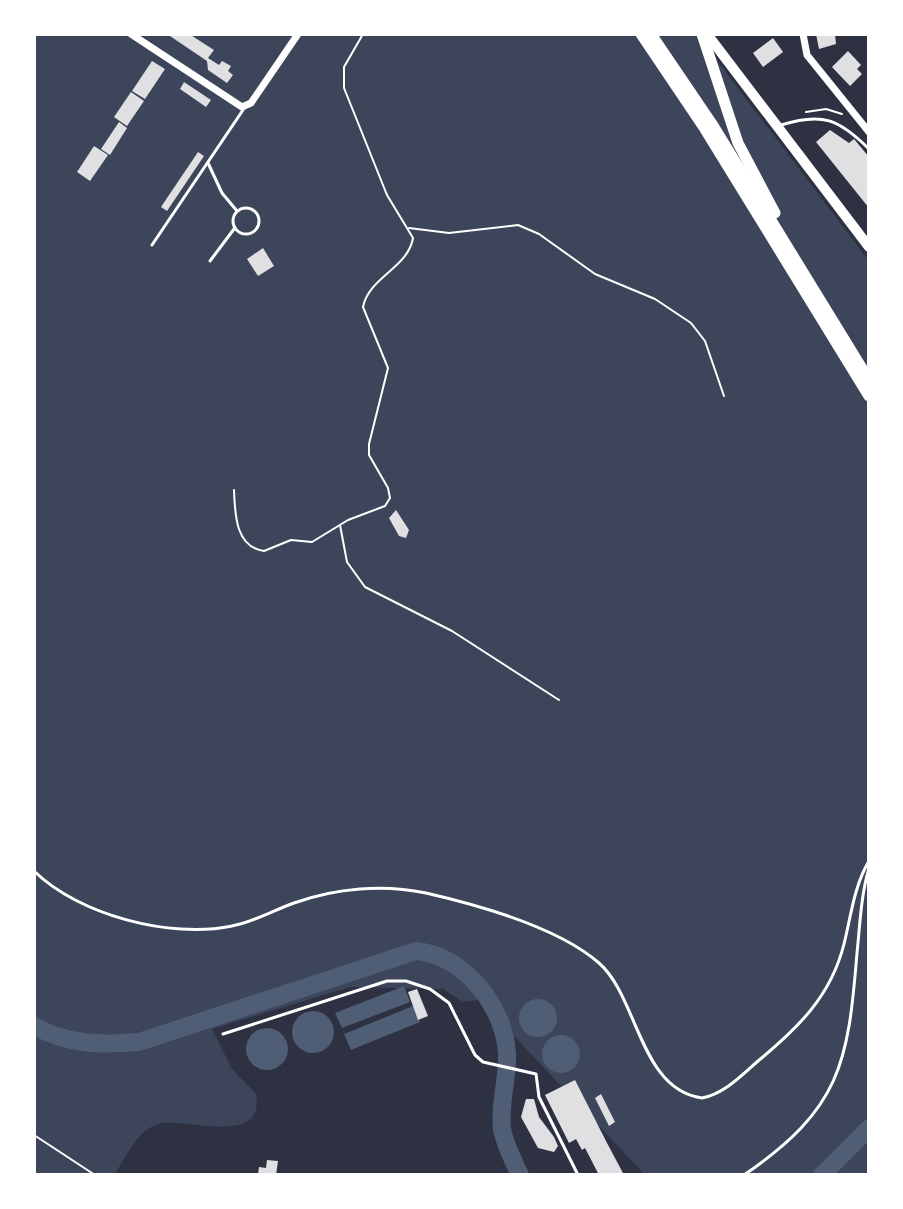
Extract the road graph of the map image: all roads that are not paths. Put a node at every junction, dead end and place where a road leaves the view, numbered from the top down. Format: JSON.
{"nodes":[{"id":1,"x":131,"y":34,"type":"edge"},
{"id":2,"x":298,"y":34,"type":"edge"},
{"id":3,"x":641,"y":34,"type":"edge"},
{"id":4,"x":651,"y":34,"type":"edge"},
{"id":5,"x":705,"y":34,"type":"edge"},
{"id":6,"x":803,"y":34,"type":"edge"},
{"id":7,"x":244,"y":107,"type":"junction"},
{"id":8,"x":778,"y":127,"type":"junction"},
{"id":9,"x":869,"y":132,"type":"edge"},
{"id":10,"x":869,"y":149,"type":"edge"},
{"id":11,"x":208,"y":163,"type":"junction"},
{"id":12,"x":237,"y":211,"type":"junction"},
{"id":13,"x":234,"y":229,"type":"junction"},
{"id":14,"x":152,"y":245,"type":"dead end"},
{"id":15,"x":869,"y":247,"type":"edge"},
{"id":16,"x":210,"y":261,"type":"dead end"},
{"id":17,"x":821,"y":303,"type":"junction"},
{"id":18,"x":869,"y":380,"type":"edge"},
{"id":19,"x":869,"y":396,"type":"edge"},
{"id":20,"x":869,"y":861,"type":"edge"},
{"id":21,"x":869,"y":868,"type":"edge"},
{"id":22,"x":34,"y":871,"type":"edge"},
{"id":23,"x":223,"y":1034,"type":"dead end"},
{"id":24,"x":578,"y":1175,"type":"edge"},
{"id":25,"x":744,"y":1175,"type":"edge"}],
"edges":[{"from":1,"to":7,"type":"street"},
{"from":2,"to":7,"type":"street"},
{"from":3,"to":19,"type":"highway"},
{"from":4,"to":17,"type":"highway"},
{"from":5,"to":8,"type":"main road"},
{"from":5,"to":17,"type":"highway"},
{"from":6,"to":9,"type":"street"},
{"from":7,"to":11,"type":"lane"},
{"from":8,"to":10,"type":"lane"},
{"from":8,"to":15,"type":"main road"},
{"from":11,"to":12,"type":"lane"},
{"from":11,"to":14,"type":"lane"},
{"from":12,"to":13,"type":"lane"},
{"from":12,"to":13,"type":"lane"},
{"from":13,"to":16,"type":"lane"},
{"from":17,"to":18,"type":"highway"},
{"from":20,"to":22,"type":"lane"},
{"from":21,"to":25,"type":"lane"},
{"from":23,"to":24,"type":"lane"}]}
